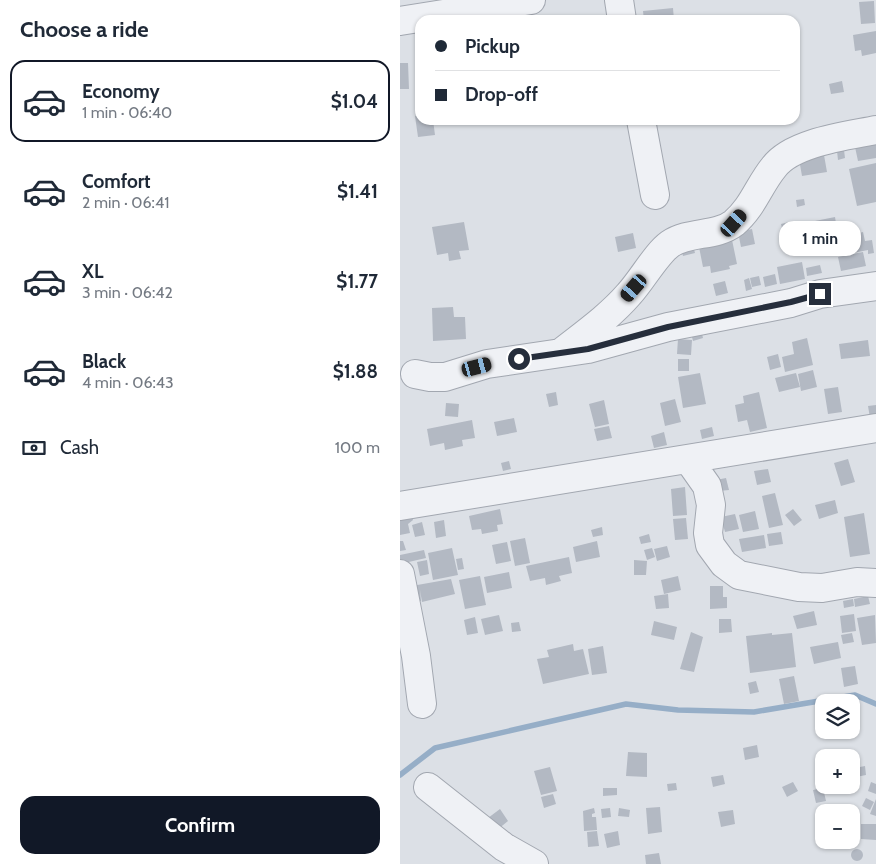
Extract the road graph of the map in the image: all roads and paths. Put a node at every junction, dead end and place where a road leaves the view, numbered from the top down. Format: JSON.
{"nodes":[{"id":1,"x":531,"y":0,"type":"edge"},
{"id":2,"x":619,"y":0,"type":"edge"},
{"id":3,"x":437,"y":15,"type":"edge"},
{"id":4,"x":621,"y":15,"type":"edge"},
{"id":5,"x":415,"y":19,"type":"edge"},
{"id":6,"x":400,"y":21,"type":"edge"},
{"id":7,"x":642,"y":125,"type":"edge"},
{"id":8,"x":876,"y":130,"type":"edge"},
{"id":9,"x":655,"y":195,"type":"dead end"},
{"id":10,"x":876,"y":286,"type":"edge"},
{"id":11,"x":559,"y":353,"type":"junction"},
{"id":12,"x":416,"y":374,"type":"dead end"},
{"id":13,"x":876,"y":428,"type":"edge"},
{"id":14,"x":688,"y":459,"type":"junction"},
{"id":15,"x":400,"y":506,"type":"edge"},
{"id":16,"x":400,"y":574,"type":"edge"},
{"id":17,"x":876,"y":582,"type":"edge"},
{"id":18,"x":408,"y":657,"type":"edge"},
{"id":19,"x":422,"y":704,"type":"dead end"},
{"id":20,"x":428,"y":787,"type":"dead end"},
{"id":21,"x":534,"y":864,"type":"edge"}],
"edges":[{"from":1,"to":3,"type":"street"},
{"from":2,"to":4,"type":"street"},
{"from":5,"to":6,"type":"street"},
{"from":7,"to":9,"type":"street"},
{"from":8,"to":11,"type":"street"},
{"from":10,"to":11,"type":"street"},
{"from":11,"to":12,"type":"street"},
{"from":13,"to":14,"type":"street"},
{"from":14,"to":15,"type":"street"},
{"from":14,"to":17,"type":"street"},
{"from":16,"to":18,"type":"street"},
{"from":18,"to":19,"type":"street"},
{"from":20,"to":21,"type":"street"}]}
